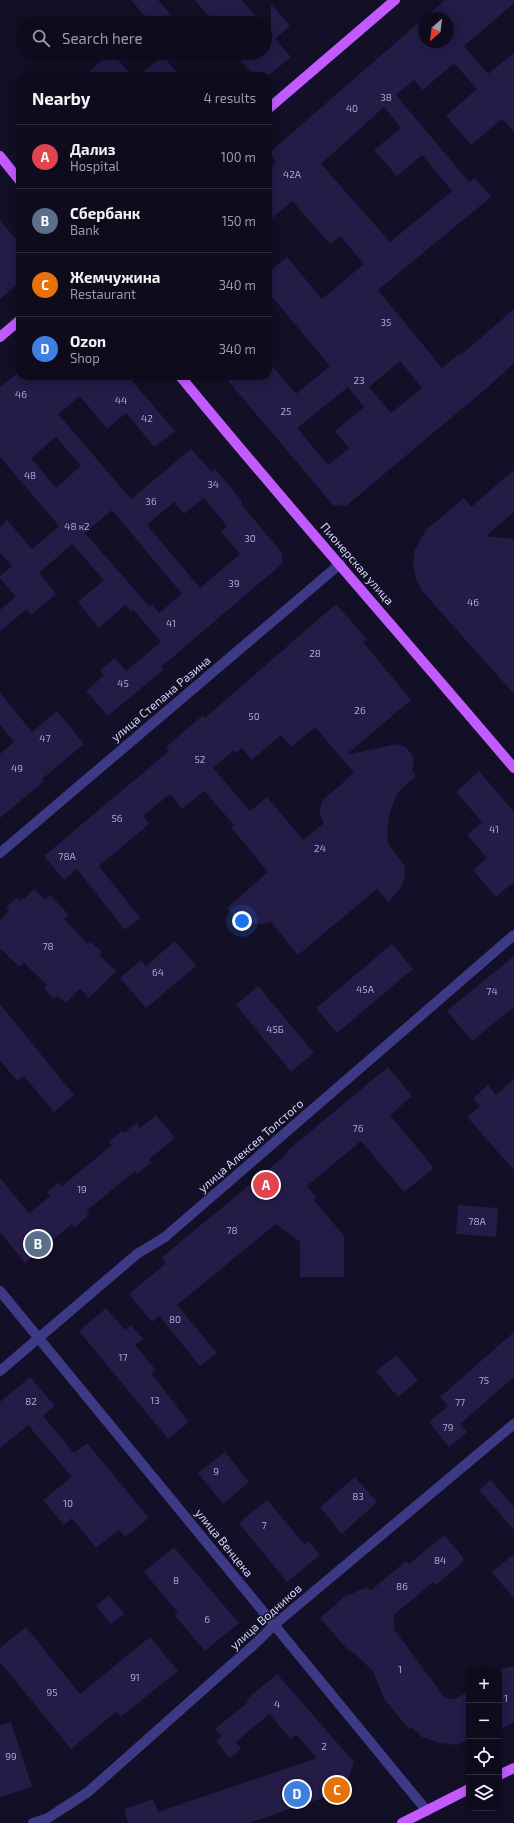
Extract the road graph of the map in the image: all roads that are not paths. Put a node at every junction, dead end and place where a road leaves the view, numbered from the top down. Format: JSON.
{"nodes":[{"id":1,"x":395,"y":0,"type":"edge"},
{"id":2,"x":272,"y":106,"type":"edge"},
{"id":3,"x":0,"y":156,"type":"edge"},
{"id":4,"x":16,"y":176,"type":"edge"},
{"id":5,"x":16,"y":323,"type":"edge"},
{"id":6,"x":0,"y":337,"type":"edge"},
{"id":7,"x":183,"y":380,"type":"edge"},
{"id":8,"x":340,"y":564,"type":"junction"},
{"id":9,"x":514,"y":768,"type":"edge"},
{"id":10,"x":0,"y":853,"type":"edge"},
{"id":11,"x":514,"y":935,"type":"edge"},
{"id":12,"x":0,"y":1292,"type":"edge"},
{"id":13,"x":39,"y":1339,"type":"junction"},
{"id":14,"x":0,"y":1371,"type":"edge"},
{"id":15,"x":514,"y":1424,"type":"edge"},
{"id":16,"x":274,"y":1624,"type":"junction"},
{"id":17,"x":514,"y":1768,"type":"edge"},
{"id":18,"x":502,"y":1774,"type":"edge"},
{"id":19,"x":466,"y":1791,"type":"edge"},
{"id":20,"x":427,"y":1811,"type":"junction"},
{"id":21,"x":33,"y":1823,"type":"edge"},
{"id":22,"x":402,"y":1823,"type":"edge"}],
"edges":[{"from":1,"to":2,"type":"main road"},
{"from":3,"to":4,"type":"main road"},
{"from":5,"to":6,"type":"main road"},
{"from":7,"to":8,"type":"main road","name":"Пионерская улица"},
{"from":8,"to":9,"type":"main road","name":"Пионерская улица"},
{"from":8,"to":10,"type":"street","name":"улица Степана Разина"},
{"from":11,"to":13,"type":"street","name":"улица Алексея Толстого"},
{"from":12,"to":13,"type":"street","name":"улица Венцека"},
{"from":13,"to":14,"type":"street","name":"улица Алексея Толстого"},
{"from":13,"to":16,"type":"street","name":"улица Венцека"},
{"from":15,"to":16,"type":"street","name":"улица Водников"},
{"from":16,"to":20,"type":"street","name":"улица Венцека"},
{"from":16,"to":21,"type":"street","name":"улица Водников"},
{"from":17,"to":18,"type":"main road"},
{"from":19,"to":20,"type":"main road"},
{"from":20,"to":22,"type":"main road"}]}
